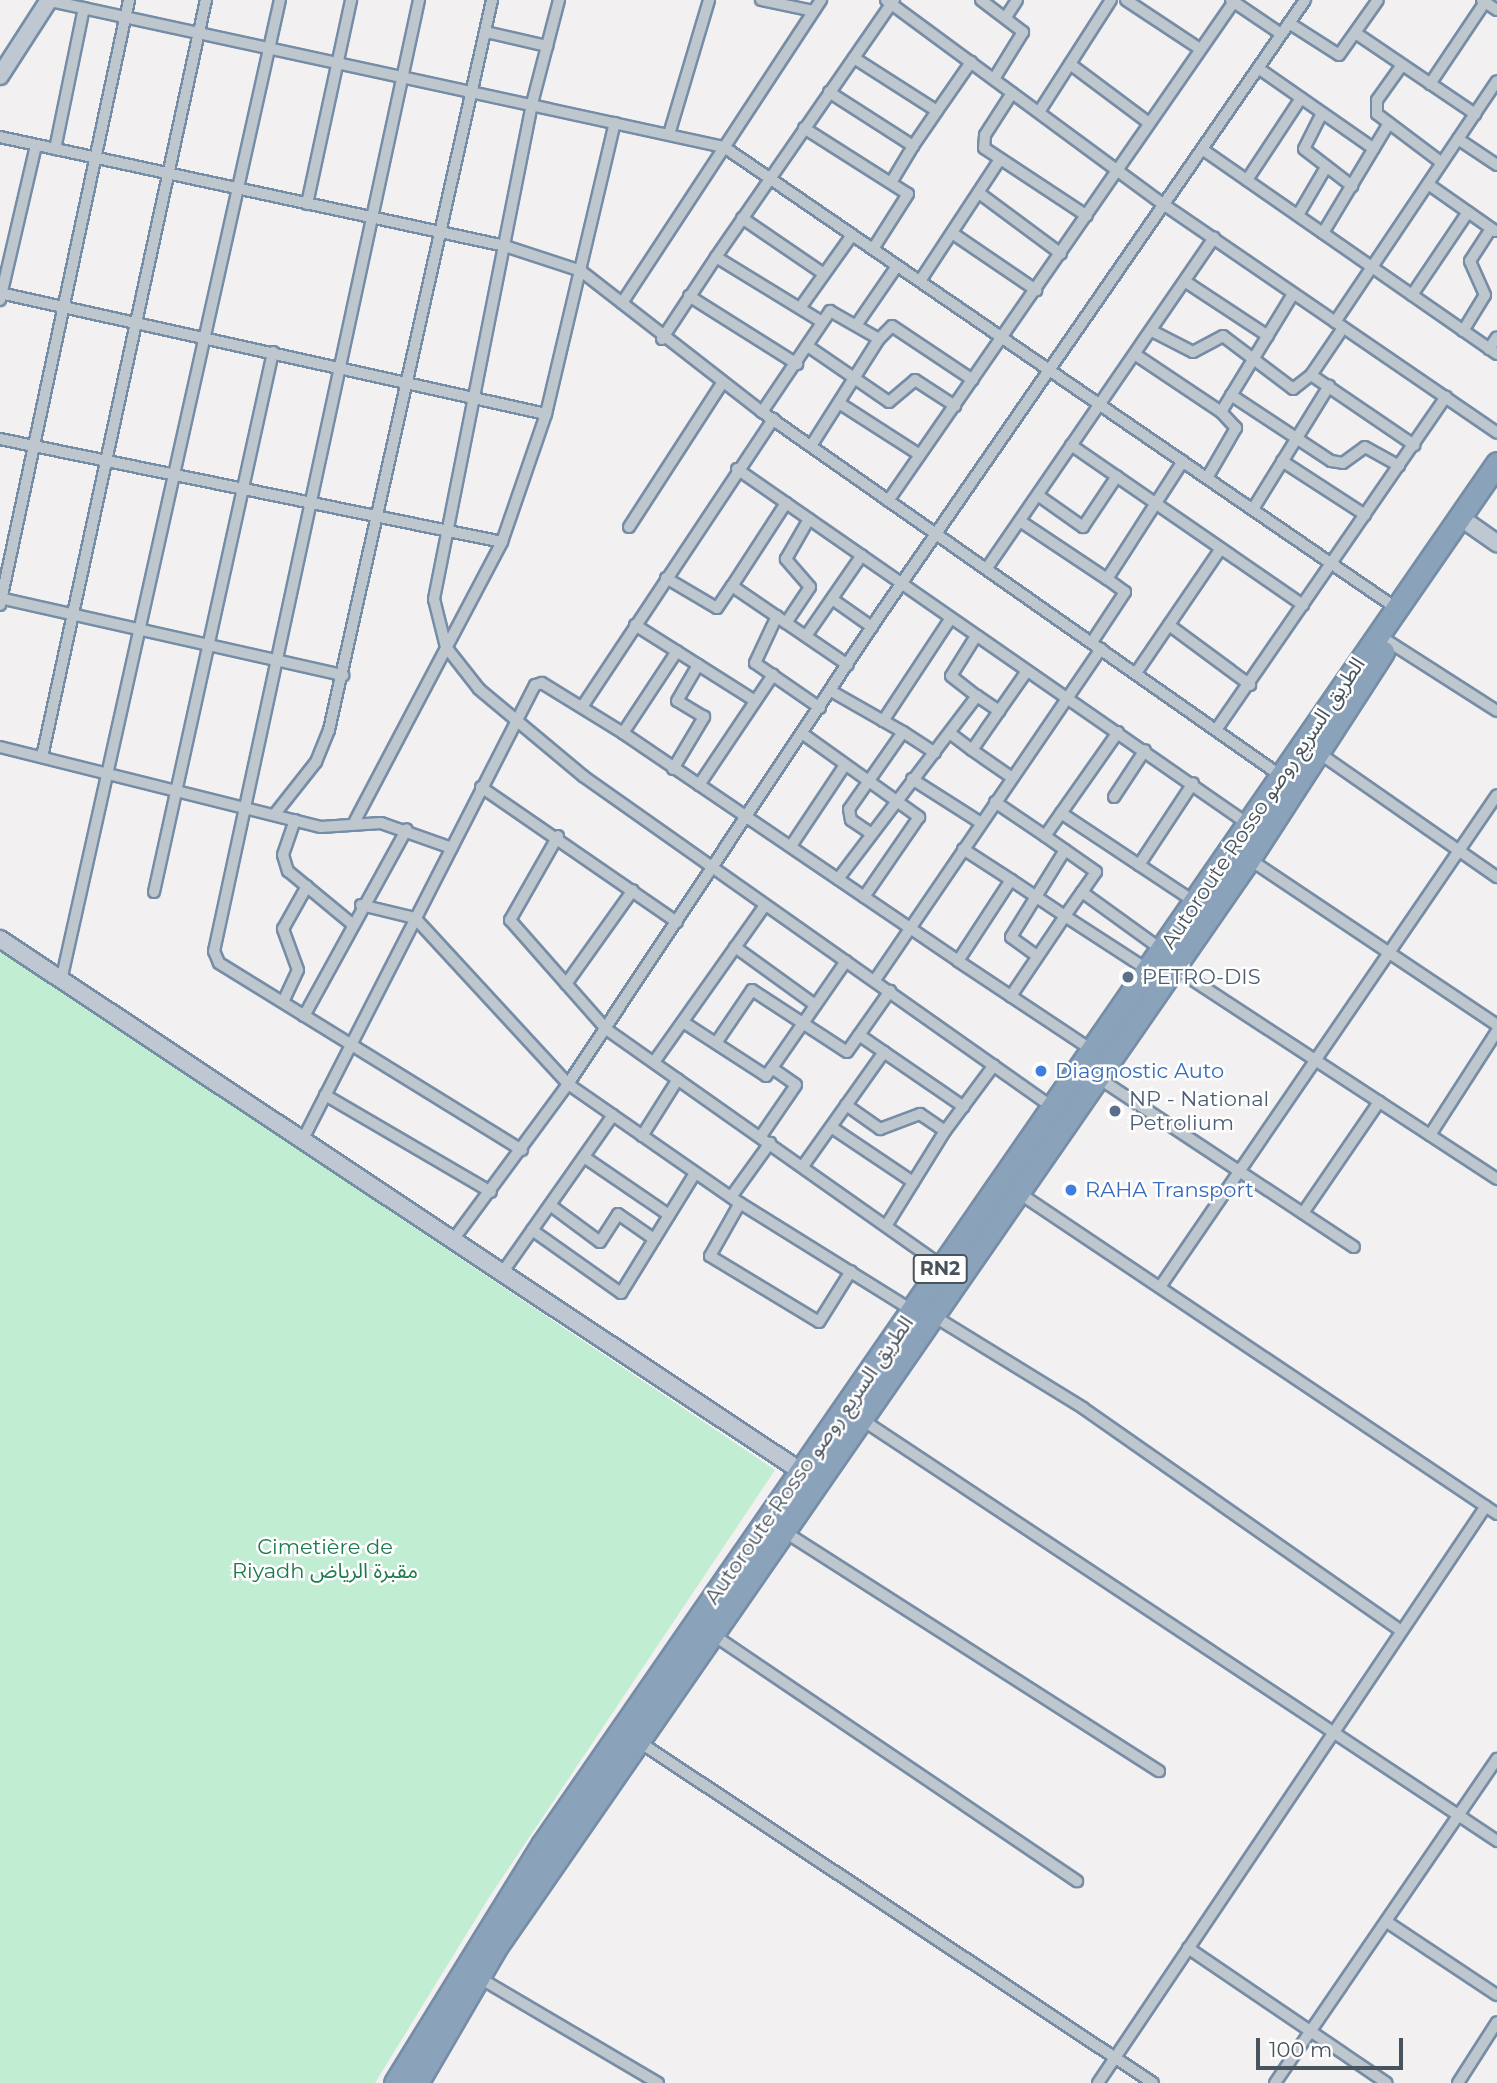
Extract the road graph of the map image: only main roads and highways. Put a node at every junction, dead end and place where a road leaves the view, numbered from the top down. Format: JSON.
{"nodes":[{"id":1,"x":1497,"y":463,"type":"edge"},
{"id":2,"x":1497,"y":489,"type":"edge"},
{"id":3,"x":1167,"y":959,"type":"junction"},
{"id":4,"x":922,"y":1312,"type":"junction"},
{"id":5,"x":395,"y":2083,"type":"edge"},
{"id":6,"x":417,"y":2083,"type":"edge"}],
"edges":[{"from":1,"to":3,"type":"highway","name":"Autoroute Rosso الطريق السريع روصو","number":"RN2"},
{"from":2,"to":3,"type":"highway","name":"Autoroute Rosso الطريق السريع روصو","number":"RN2"},
{"from":3,"to":4,"type":"highway","name":"Autoroute Rosso الطريق السريع روصو","number":"RN2"},
{"from":3,"to":4,"type":"highway","name":"Autoroute Rosso الطريق السريع روصو","number":"RN2"},
{"from":4,"to":5,"type":"highway","name":"Autoroute Rosso الطريق السريع روصو","number":"RN2"},
{"from":4,"to":6,"type":"highway","name":"Autoroute Rosso الطريق السريع روصو","number":"RN2"}]}
